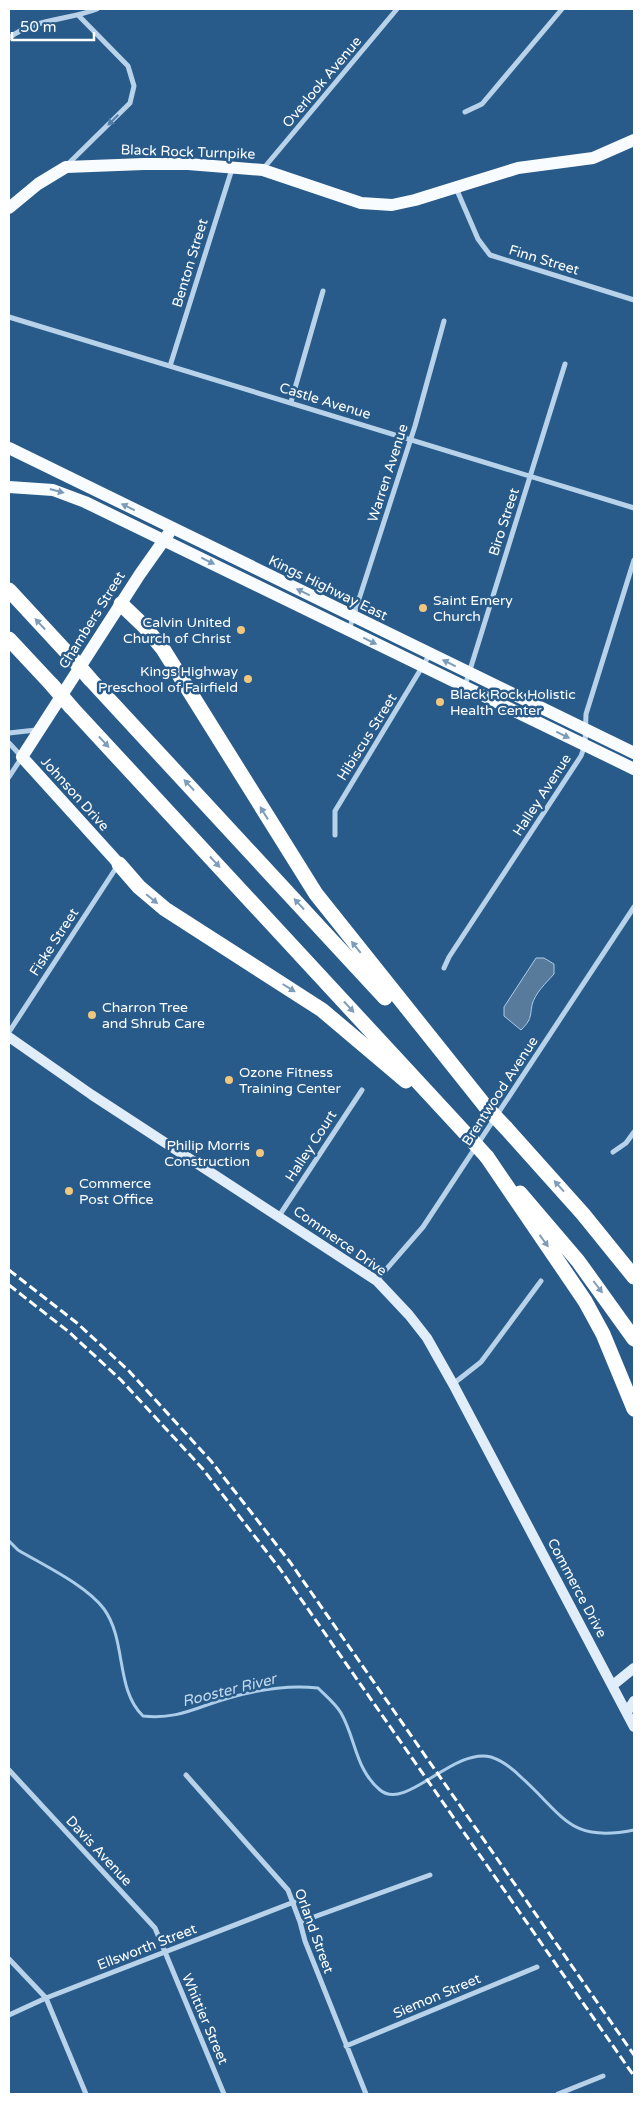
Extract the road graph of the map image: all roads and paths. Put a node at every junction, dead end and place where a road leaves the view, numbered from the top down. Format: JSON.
{"nodes":[{"id":1,"x":96,"y":9,"type":"edge"},
{"id":2,"x":397,"y":9,"type":"edge"},
{"id":3,"x":562,"y":9,"type":"edge"},
{"id":4,"x":79,"y":16,"type":"junction"},
{"id":5,"x":9,"y":38,"type":"edge"},
{"id":6,"x":465,"y":112,"type":"dead end"},
{"id":7,"x":634,"y":140,"type":"edge"},
{"id":8,"x":66,"y":167,"type":"junction"},
{"id":9,"x":232,"y":167,"type":"junction"},
{"id":10,"x":263,"y":170,"type":"junction"},
{"id":11,"x":456,"y":188,"type":"junction"},
{"id":12,"x":9,"y":208,"type":"edge"},
{"id":13,"x":323,"y":291,"type":"dead end"},
{"id":14,"x":634,"y":300,"type":"edge"},
{"id":15,"x":9,"y":317,"type":"edge"},
{"id":16,"x":444,"y":321,"type":"dead end"},
{"id":17,"x":565,"y":364,"type":"dead end"},
{"id":18,"x":170,"y":366,"type":"junction"},
{"id":19,"x":291,"y":402,"type":"junction"},
{"id":20,"x":410,"y":440,"type":"junction"},
{"id":21,"x":9,"y":448,"type":"edge"},
{"id":22,"x":530,"y":476,"type":"junction"},
{"id":23,"x":9,"y":487,"type":"edge"},
{"id":24,"x":634,"y":508,"type":"edge"},
{"id":25,"x":172,"y":529,"type":"junction"},
{"id":26,"x":164,"y":540,"type":"junction"},
{"id":27,"x":634,"y":560,"type":"edge"},
{"id":28,"x":240,"y":562,"type":"junction"},
{"id":29,"x":235,"y":575,"type":"junction"},
{"id":30,"x":9,"y":590,"type":"edge"},
{"id":31,"x":121,"y":604,"type":"junction"},
{"id":32,"x":354,"y":617,"type":"junction"},
{"id":33,"x":348,"y":630,"type":"junction"},
{"id":34,"x":9,"y":639,"type":"edge"},
{"id":35,"x":430,"y":654,"type":"junction"},
{"id":36,"x":424,"y":666,"type":"junction"},
{"id":37,"x":469,"y":673,"type":"junction"},
{"id":38,"x":464,"y":687,"type":"junction"},
{"id":39,"x":39,"y":729,"type":"junction"},
{"id":40,"x":585,"y":729,"type":"junction"},
{"id":41,"x":9,"y":733,"type":"edge"},
{"id":42,"x":9,"y":744,"type":"edge"},
{"id":43,"x":585,"y":745,"type":"junction"},
{"id":44,"x":634,"y":753,"type":"edge"},
{"id":45,"x":22,"y":757,"type":"junction"},
{"id":46,"x":634,"y":770,"type":"edge"},
{"id":47,"x":9,"y":777,"type":"edge"},
{"id":48,"x":335,"y":835,"type":"dead end"},
{"id":49,"x":119,"y":864,"type":"junction"},
{"id":50,"x":634,"y":907,"type":"edge"},
{"id":51,"x":444,"y":968,"type":"dead end"},
{"id":52,"x":9,"y":1032,"type":"edge"},
{"id":53,"x":9,"y":1037,"type":"edge"},
{"id":54,"x":362,"y":1090,"type":"dead end"},
{"id":55,"x":486,"y":1107,"type":"junction"},
{"id":56,"x":634,"y":1132,"type":"edge"},
{"id":57,"x":467,"y":1135,"type":"junction"},
{"id":58,"x":614,"y":1152,"type":"dead end"},
{"id":59,"x":488,"y":1157,"type":"junction"},
{"id":60,"x":279,"y":1216,"type":"junction"},
{"id":61,"x":634,"y":1277,"type":"edge"},
{"id":62,"x":377,"y":1281,"type":"junction"},
{"id":63,"x":540,"y":1281,"type":"dead end"},
{"id":64,"x":634,"y":1339,"type":"edge"},
{"id":65,"x":453,"y":1384,"type":"junction"},
{"id":66,"x":634,"y":1409,"type":"edge"},
{"id":67,"x":634,"y":1668,"type":"edge"},
{"id":68,"x":613,"y":1685,"type":"junction"},
{"id":69,"x":634,"y":1702,"type":"edge"},
{"id":70,"x":627,"y":1712,"type":"junction"},
{"id":71,"x":634,"y":1727,"type":"edge"},
{"id":72,"x":9,"y":1770,"type":"edge"},
{"id":73,"x":186,"y":1775,"type":"dead end"},
{"id":74,"x":430,"y":1875,"type":"dead end"},
{"id":75,"x":294,"y":1902,"type":"junction"},
{"id":76,"x":300,"y":1922,"type":"junction"},
{"id":77,"x":164,"y":1952,"type":"junction"},
{"id":78,"x":9,"y":1958,"type":"edge"},
{"id":79,"x":538,"y":1967,"type":"dead end"},
{"id":80,"x":46,"y":1998,"type":"junction"},
{"id":81,"x":9,"y":2015,"type":"edge"},
{"id":82,"x":346,"y":2046,"type":"junction"},
{"id":83,"x":603,"y":2076,"type":"dead end"},
{"id":84,"x":86,"y":2094,"type":"edge"},
{"id":85,"x":224,"y":2094,"type":"edge"},
{"id":86,"x":366,"y":2094,"type":"edge"},
{"id":87,"x":558,"y":2094,"type":"edge"}],
"edges":[{"from":1,"to":4,"type":"street"},
{"from":2,"to":10,"type":"street","name":"Overlook Avenue"},
{"from":3,"to":6,"type":"street"},
{"from":4,"to":5,"type":"street"},
{"from":4,"to":8,"type":"street","one_way":true},
{"from":7,"to":11,"type":"main road","name":"Black Rock Turnpike"},
{"from":8,"to":9,"type":"main road","name":"Black Rock Turnpike"},
{"from":8,"to":12,"type":"main road","name":"Black Rock Turnpike"},
{"from":9,"to":10,"type":"main road","name":"Black Rock Turnpike"},
{"from":9,"to":18,"type":"street","name":"Benton Street"},
{"from":10,"to":11,"type":"main road","name":"Black Rock Turnpike"},
{"from":11,"to":14,"type":"street","name":"Finn Street"},
{"from":13,"to":19,"type":"street"},
{"from":15,"to":18,"type":"street","name":"Castle Avenue"},
{"from":16,"to":20,"type":"street","name":"Warren Avenue"},
{"from":17,"to":22,"type":"street","name":"Biro Street"},
{"from":18,"to":19,"type":"street","name":"Castle Avenue"},
{"from":19,"to":20,"type":"street","name":"Castle Avenue"},
{"from":20,"to":22,"type":"street","name":"Castle Avenue"},
{"from":20,"to":32,"type":"street","name":"Warren Avenue"},
{"from":25,"to":21,"type":"main road","name":"Kings Highway East","one_way":true},
{"from":22,"to":24,"type":"street","name":"Castle Avenue"},
{"from":22,"to":37,"type":"street","name":"Biro Street"},
{"from":23,"to":26,"type":"main road","name":"Kings Highway East","one_way":true},
{"from":25,"to":26,"type":"main road","name":"Chambers Street"},
{"from":25,"to":28,"type":"main road","name":"Kings Highway East"},
{"from":26,"to":29,"type":"main road","name":"Kings Highway East","one_way":true},
{"from":26,"to":31,"type":"main road","name":"Chambers Street"},
{"from":27,"to":40,"type":"street","name":"Halley Avenue"},
{"from":28,"to":29,"type":"main road"},
{"from":32,"to":28,"type":"main road","name":"Kings Highway East","one_way":true},
{"from":29,"to":33,"type":"main road","name":"Kings Highway East"},
{"from":55,"to":30,"type":"highway","one_way":true,"bridge":true},
{"from":31,"to":39,"type":"main road","name":"Chambers Street"},
{"from":55,"to":31,"type":"highway","one_way":true},
{"from":32,"to":33,"type":"street","name":"Warren Avenue"},
{"from":32,"to":35,"type":"main road","name":"Kings Highway East"},
{"from":33,"to":36,"type":"main road","name":"Kings Highway East","one_way":true},
{"from":34,"to":57,"type":"highway","one_way":true,"bridge":true},
{"from":35,"to":36,"type":"street","name":"Hibiscus Street"},
{"from":37,"to":35,"type":"main road","name":"Kings Highway East","one_way":true},
{"from":36,"to":38,"type":"main road","name":"Kings Highway East"},
{"from":36,"to":48,"type":"street","name":"Hibiscus Street"},
{"from":37,"to":38,"type":"street","name":"Biro Street"},
{"from":37,"to":40,"type":"main road","name":"Kings Highway East"},
{"from":38,"to":43,"type":"main road","name":"Kings Highway East","one_way":true},
{"from":39,"to":41,"type":"street"},
{"from":39,"to":45,"type":"main road","name":"Chambers Street"},
{"from":40,"to":43,"type":"street","name":"Halley Avenue"},
{"from":40,"to":44,"type":"main road","name":"Kings Highway East"},
{"from":42,"to":45,"type":"street","name":"Johnson Drive"},
{"from":43,"to":46,"type":"main road","name":"Kings Highway East"},
{"from":43,"to":51,"type":"street","name":"Halley Avenue"},
{"from":45,"to":47,"type":"street","name":"Chambers Street"},
{"from":45,"to":49,"type":"main road","name":"Johnson Drive"},
{"from":49,"to":52,"type":"street","name":"Fiske Street"},
{"from":49,"to":57,"type":"highway","one_way":true},
{"from":50,"to":62,"type":"street","name":"Brentwood Avenue"},
{"from":53,"to":60,"type":"main road","name":"Commerce Drive"},
{"from":54,"to":60,"type":"street","name":"Halley Court"},
{"from":61,"to":55,"type":"highway","one_way":true,"bridge":true},
{"from":56,"to":58,"type":"street"},
{"from":57,"to":59,"type":"highway","bridge":true},
{"from":59,"to":64,"type":"highway","one_way":true},
{"from":59,"to":66,"type":"highway","one_way":true},
{"from":60,"to":62,"type":"main road","name":"Commerce Drive"},
{"from":62,"to":65,"type":"main road","name":"Commerce Drive"},
{"from":63,"to":65,"type":"street"},
{"from":65,"to":68,"type":"main road","name":"Commerce Drive"},
{"from":67,"to":68,"type":"main road"},
{"from":68,"to":70,"type":"main road","name":"Commerce Drive"},
{"from":69,"to":70,"type":"main road"},
{"from":70,"to":71,"type":"main road","name":"Commerce Drive"},
{"from":72,"to":77,"type":"street","name":"Davis Avenue"},
{"from":73,"to":75,"type":"street","name":"Orland Street"},
{"from":74,"to":76,"type":"street"},
{"from":75,"to":76,"type":"street","name":"Orland Street"},
{"from":75,"to":77,"type":"street","name":"Ellsworth Street"},
{"from":76,"to":82,"type":"street","name":"Orland Street"},
{"from":77,"to":80,"type":"street","name":"Ellsworth Street"},
{"from":77,"to":85,"type":"street","name":"Whittier Street"},
{"from":78,"to":80,"type":"street"},
{"from":79,"to":82,"type":"street","name":"Siemon Street"},
{"from":80,"to":81,"type":"street","name":"Ellsworth Street"},
{"from":80,"to":84,"type":"street"},
{"from":82,"to":86,"type":"street","name":"Orland Street"},
{"from":83,"to":87,"type":"street"}]}
